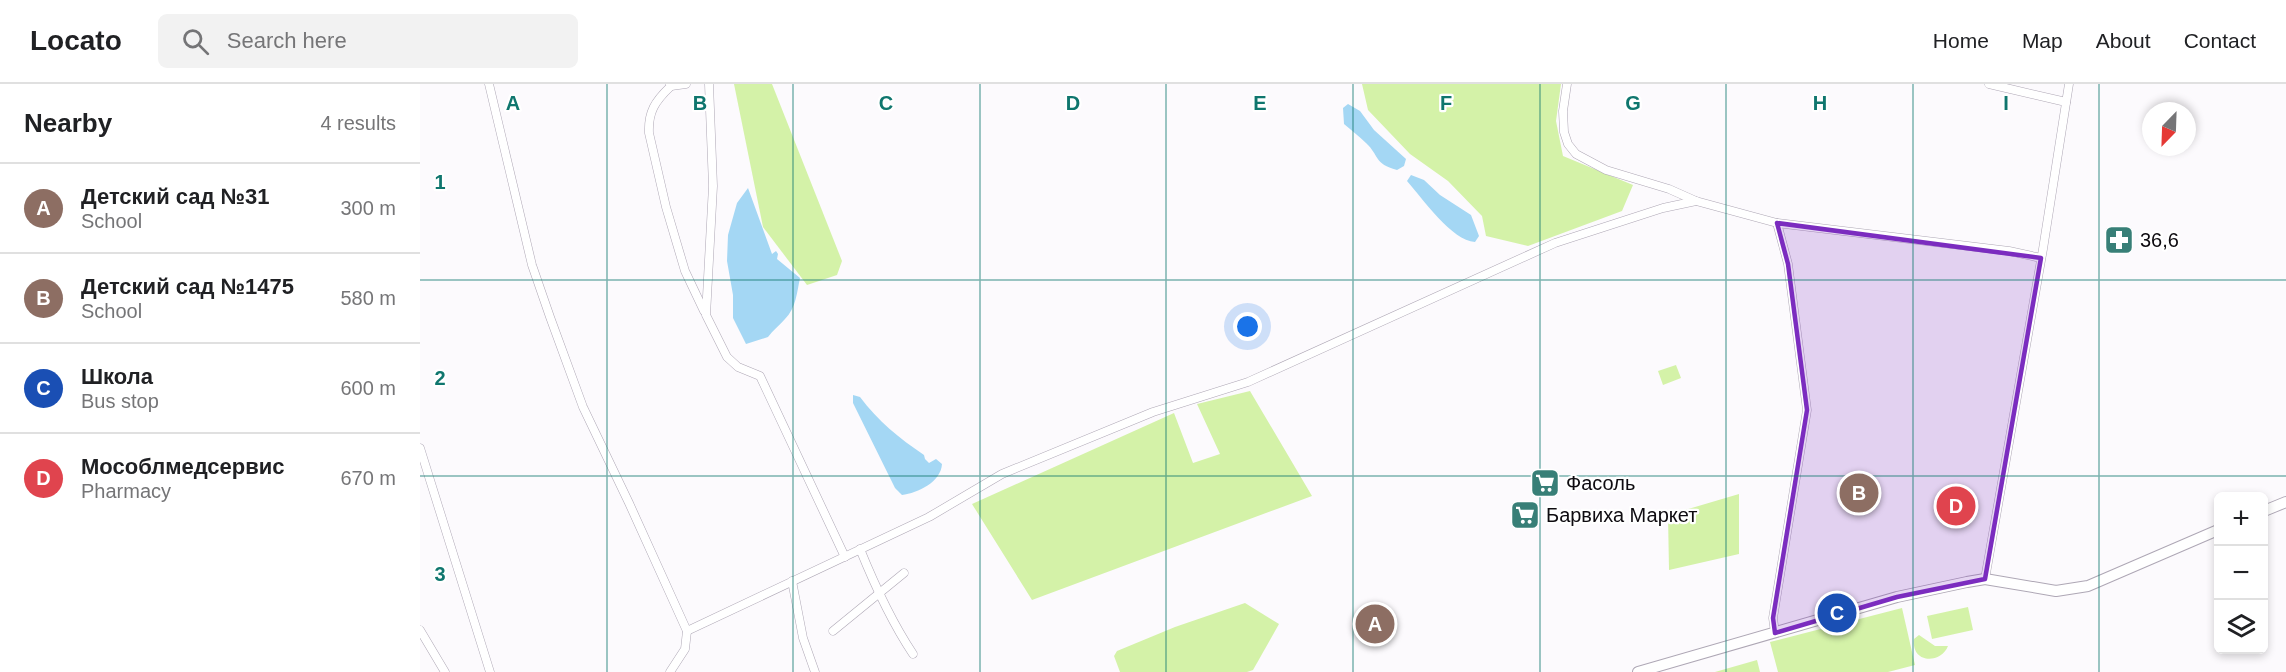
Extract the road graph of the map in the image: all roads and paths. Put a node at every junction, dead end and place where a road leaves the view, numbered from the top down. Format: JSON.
{"nodes":[{"id":1,"x":489,"y":84,"type":"edge"},
{"id":2,"x":686,"y":84,"type":"edge"},
{"id":3,"x":710,"y":84,"type":"edge"},
{"id":4,"x":1567,"y":84,"type":"edge"},
{"id":5,"x":1989,"y":84,"type":"edge"},
{"id":6,"x":2069,"y":84,"type":"edge"},
{"id":7,"x":670,"y":85,"type":"edge"},
{"id":8,"x":2066,"y":102,"type":"junction"},
{"id":9,"x":1696,"y":201,"type":"junction"},
{"id":10,"x":1777,"y":223,"type":"junction"},
{"id":11,"x":2041,"y":258,"type":"junction"},
{"id":12,"x":706,"y":315,"type":"junction"},
{"id":13,"x":420,"y":448,"type":"edge"},
{"id":14,"x":2286,"y":502,"type":"edge"},
{"id":15,"x":2268,"y":509,"type":"edge"},
{"id":16,"x":2214,"y":532,"type":"edge"},
{"id":17,"x":860,"y":549,"type":"junction"},
{"id":18,"x":845,"y":556,"type":"junction"},
{"id":19,"x":904,"y":573,"type":"dead end"},
{"id":20,"x":1985,"y":579,"type":"junction"},
{"id":21,"x":792,"y":581,"type":"junction"},
{"id":22,"x":878,"y":594,"type":"junction"},
{"id":23,"x":420,"y":630,"type":"edge"},
{"id":24,"x":833,"y":631,"type":"dead end"},
{"id":25,"x":687,"y":632,"type":"junction"},
{"id":26,"x":1775,"y":633,"type":"junction"},
{"id":27,"x":913,"y":654,"type":"dead end"},
{"id":28,"x":445,"y":672,"type":"edge"},
{"id":29,"x":490,"y":672,"type":"edge"},
{"id":30,"x":670,"y":672,"type":"edge"},
{"id":31,"x":815,"y":672,"type":"edge"},
{"id":32,"x":1638,"y":672,"type":"edge"}],
"edges":[{"from":1,"to":25,"type":"street"},
{"from":2,"to":7,"type":"street"},
{"from":3,"to":12,"type":"street"},
{"from":4,"to":9,"type":"street"},
{"from":5,"to":8,"type":"street"},
{"from":6,"to":8,"type":"street"},
{"from":7,"to":12,"type":"street"},
{"from":8,"to":11,"type":"street"},
{"from":9,"to":10,"type":"street"},
{"from":9,"to":17,"type":"street"},
{"from":10,"to":11,"type":"street"},
{"from":10,"to":26,"type":"street"},
{"from":11,"to":20,"type":"street"},
{"from":12,"to":18,"type":"street"},
{"from":13,"to":29,"type":"street"},
{"from":14,"to":15,"type":"main road"},
{"from":16,"to":20,"type":"main road"},
{"from":17,"to":18,"type":"street"},
{"from":17,"to":22,"type":"street"},
{"from":18,"to":21,"type":"street"},
{"from":19,"to":22,"type":"street"},
{"from":20,"to":26,"type":"main road"},
{"from":21,"to":25,"type":"street"},
{"from":21,"to":31,"type":"street"},
{"from":22,"to":24,"type":"street"},
{"from":22,"to":27,"type":"street"},
{"from":23,"to":28,"type":"street"},
{"from":25,"to":30,"type":"street"},
{"from":26,"to":32,"type":"main road"}]}
